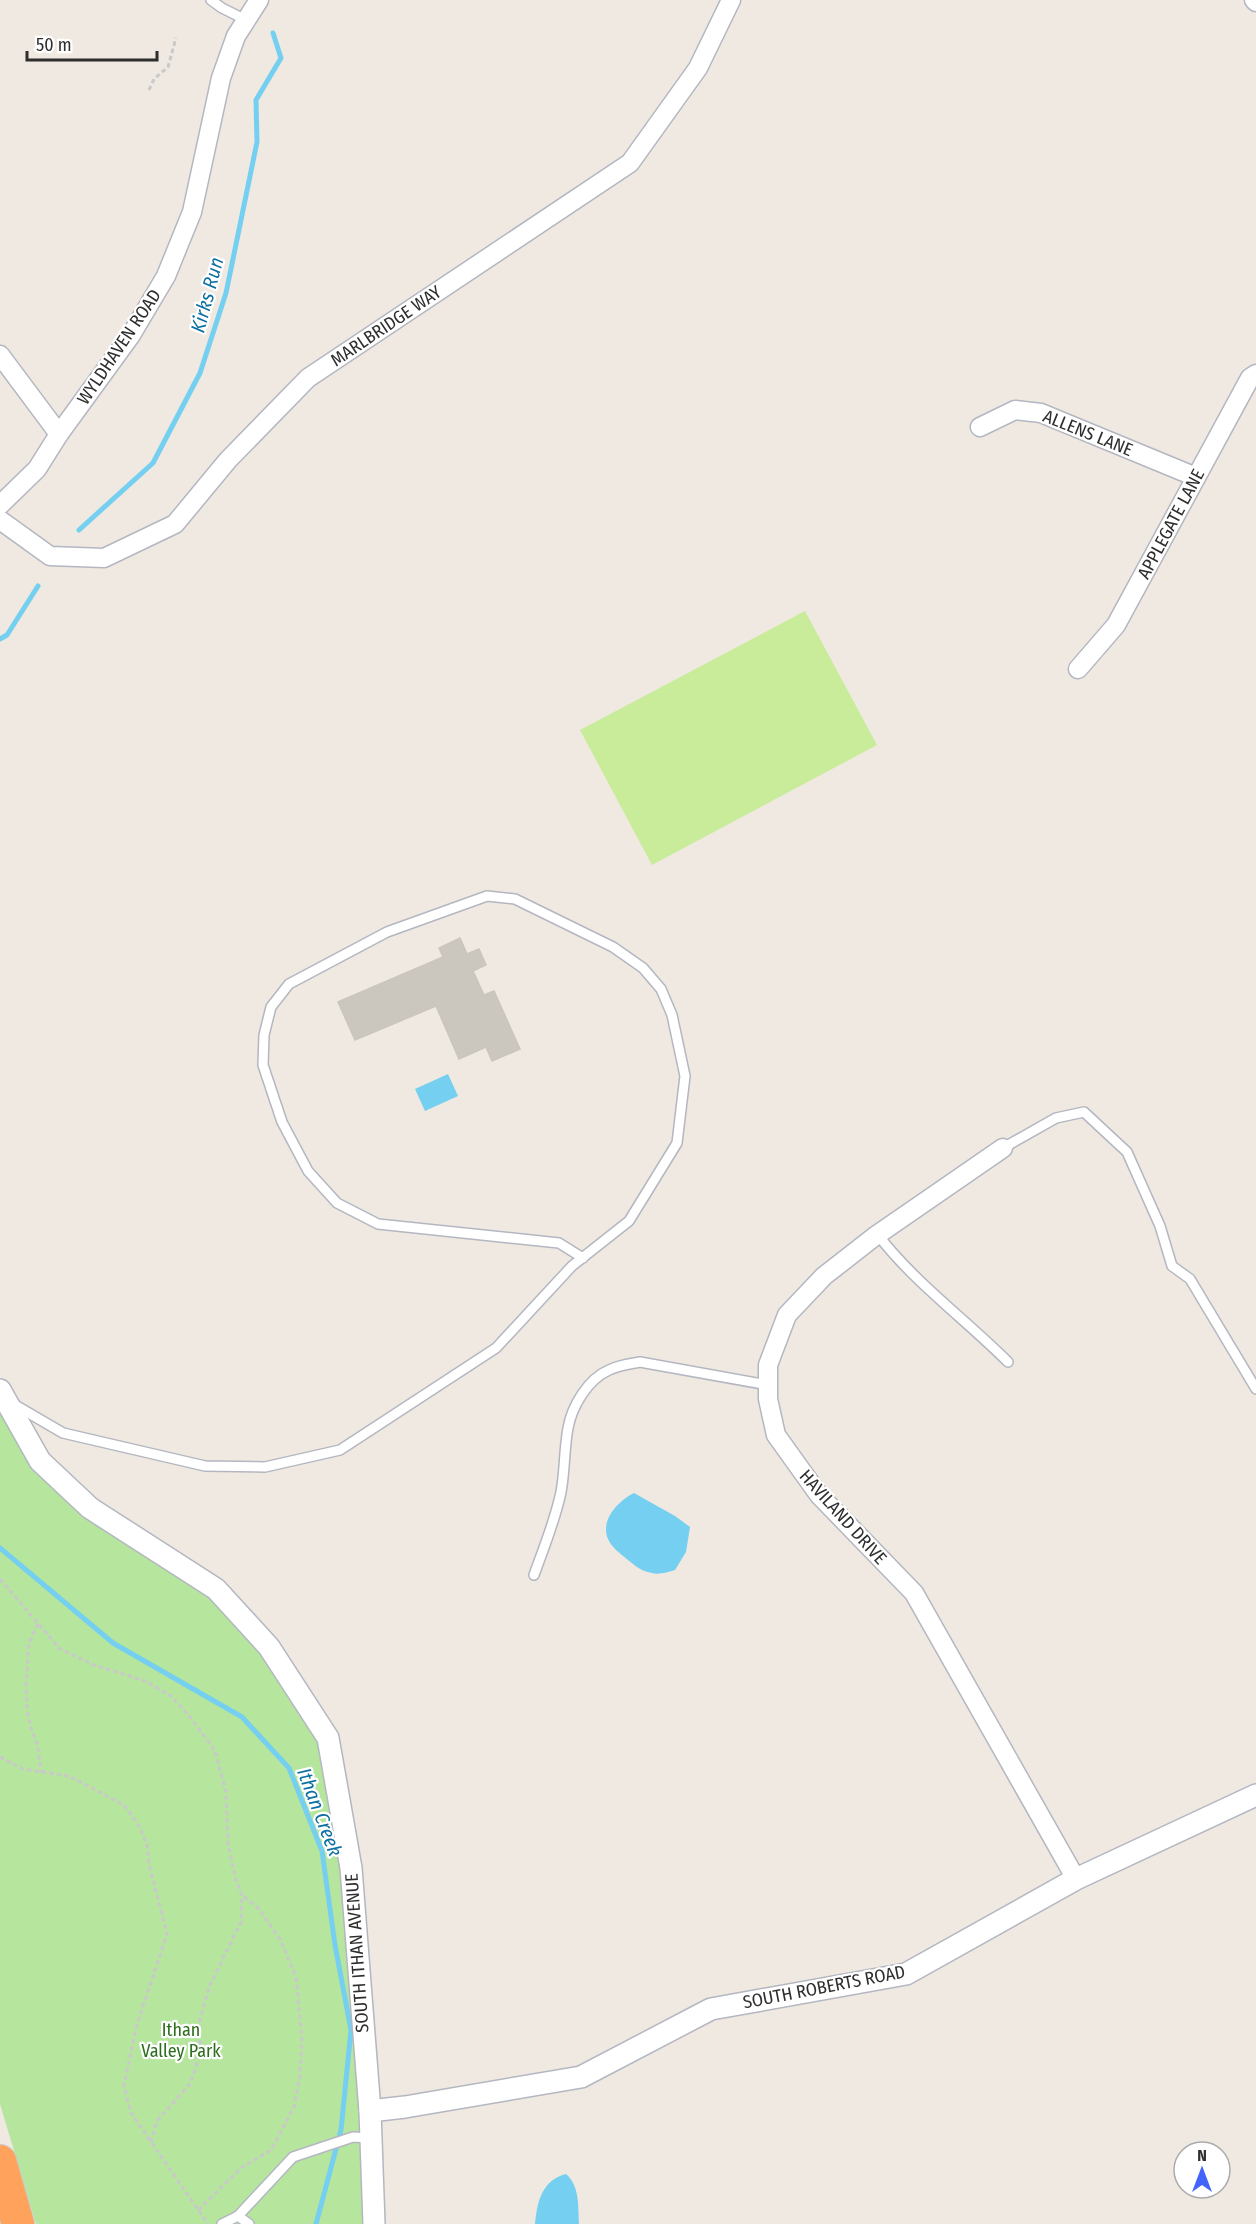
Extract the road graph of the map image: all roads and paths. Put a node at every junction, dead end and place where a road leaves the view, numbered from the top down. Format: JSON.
{"nodes":[{"id":1,"x":211,"y":0,"type":"edge"},
{"id":2,"x":259,"y":0,"type":"edge"},
{"id":3,"x":731,"y":0,"type":"edge"},
{"id":4,"x":246,"y":20,"type":"junction"},
{"id":5,"x":176,"y":38,"type":"dead end"},
{"id":6,"x":149,"y":90,"type":"dead end"},
{"id":7,"x":0,"y":355,"type":"edge"},
{"id":8,"x":1256,"y":374,"type":"edge"},
{"id":9,"x":980,"y":427,"type":"dead end"},
{"id":10,"x":59,"y":434,"type":"junction"},
{"id":11,"x":1196,"y":477,"type":"junction"},
{"id":12,"x":0,"y":505,"type":"edge"},
{"id":13,"x":0,"y":520,"type":"edge"},
{"id":14,"x":1078,"y":669,"type":"dead end"},
{"id":15,"x":1003,"y":1148,"type":"joint"},
{"id":16,"x":878,"y":1235,"type":"junction"},
{"id":17,"x":583,"y":1258,"type":"junction"},
{"id":18,"x":1008,"y":1362,"type":"dead end"},
{"id":19,"x":768,"y":1385,"type":"junction"},
{"id":20,"x":1256,"y":1389,"type":"edge"},
{"id":21,"x":2,"y":1394,"type":"edge"},
{"id":22,"x":534,"y":1575,"type":"dead end"},
{"id":23,"x":0,"y":1579,"type":"edge"},
{"id":24,"x":38,"y":1624,"type":"junction"},
{"id":25,"x":0,"y":1757,"type":"edge"},
{"id":26,"x":41,"y":1772,"type":"junction"},
{"id":27,"x":1256,"y":1795,"type":"edge"},
{"id":28,"x":1076,"y":1879,"type":"junction"},
{"id":29,"x":242,"y":1895,"type":"junction"},
{"id":30,"x":370,"y":2111,"type":"junction"},
{"id":31,"x":362,"y":2138,"type":"junction"},
{"id":32,"x":151,"y":2142,"type":"junction"},
{"id":33,"x":0,"y":2161,"type":"edge"},
{"id":34,"x":198,"y":2210,"type":"junction"},
{"id":35,"x":238,"y":2216,"type":"junction"},
{"id":36,"x":18,"y":2224,"type":"edge"},
{"id":37,"x":208,"y":2224,"type":"edge"},
{"id":38,"x":222,"y":2224,"type":"edge"},
{"id":39,"x":249,"y":2224,"type":"edge"},
{"id":40,"x":374,"y":2224,"type":"edge"}],
"edges":[{"from":1,"to":4,"type":"lane"},
{"from":2,"to":4,"type":"street","name":"WYLDHAVEN ROAD"},
{"from":3,"to":13,"type":"street","name":"MARLBRIDGE WAY"},
{"from":4,"to":10,"type":"street","name":"WYLDHAVEN ROAD"},
{"from":5,"to":6,"type":"path"},
{"from":7,"to":10,"type":"street"},
{"from":8,"to":11,"type":"street","name":"APPLEGATE LANE"},
{"from":9,"to":11,"type":"street","name":"ALLENS LANE"},
{"from":10,"to":12,"type":"street","name":"WYLDHAVEN ROAD"},
{"from":11,"to":14,"type":"street","name":"APPLEGATE LANE"},
{"from":15,"to":16,"type":"street","name":"HAVILAND DRIVE"},
{"from":15,"to":20,"type":"lane"},
{"from":16,"to":18,"type":"lane"},
{"from":16,"to":19,"type":"street","name":"HAVILAND DRIVE"},
{"from":17,"to":17,"type":"lane"},
{"from":17,"to":21,"type":"lane"},
{"from":19,"to":22,"type":"lane"},
{"from":19,"to":28,"type":"street","name":"HAVILAND DRIVE"},
{"from":21,"to":30,"type":"street","name":"SOUTH ITHAN AVENUE"},
{"from":23,"to":24,"type":"path"},
{"from":24,"to":26,"type":"path"},
{"from":24,"to":29,"type":"path"},
{"from":25,"to":26,"type":"path"},
{"from":26,"to":32,"type":"path"},
{"from":27,"to":28,"type":"street","name":"SOUTH ROBERTS ROAD"},
{"from":28,"to":30,"type":"street","name":"SOUTH ROBERTS ROAD"},
{"from":29,"to":32,"type":"path"},
{"from":29,"to":34,"type":"path"},
{"from":30,"to":31,"type":"street","name":"SOUTH ITHAN AVENUE"},
{"from":31,"to":35,"type":"lane"},
{"from":31,"to":40,"type":"street","name":"SOUTH ITHAN AVENUE"},
{"from":32,"to":34,"type":"path"},
{"from":33,"to":36,"type":"highway"},
{"from":34,"to":37,"type":"path"},
{"from":35,"to":38,"type":"lane"},
{"from":35,"to":39,"type":"lane"}]}
